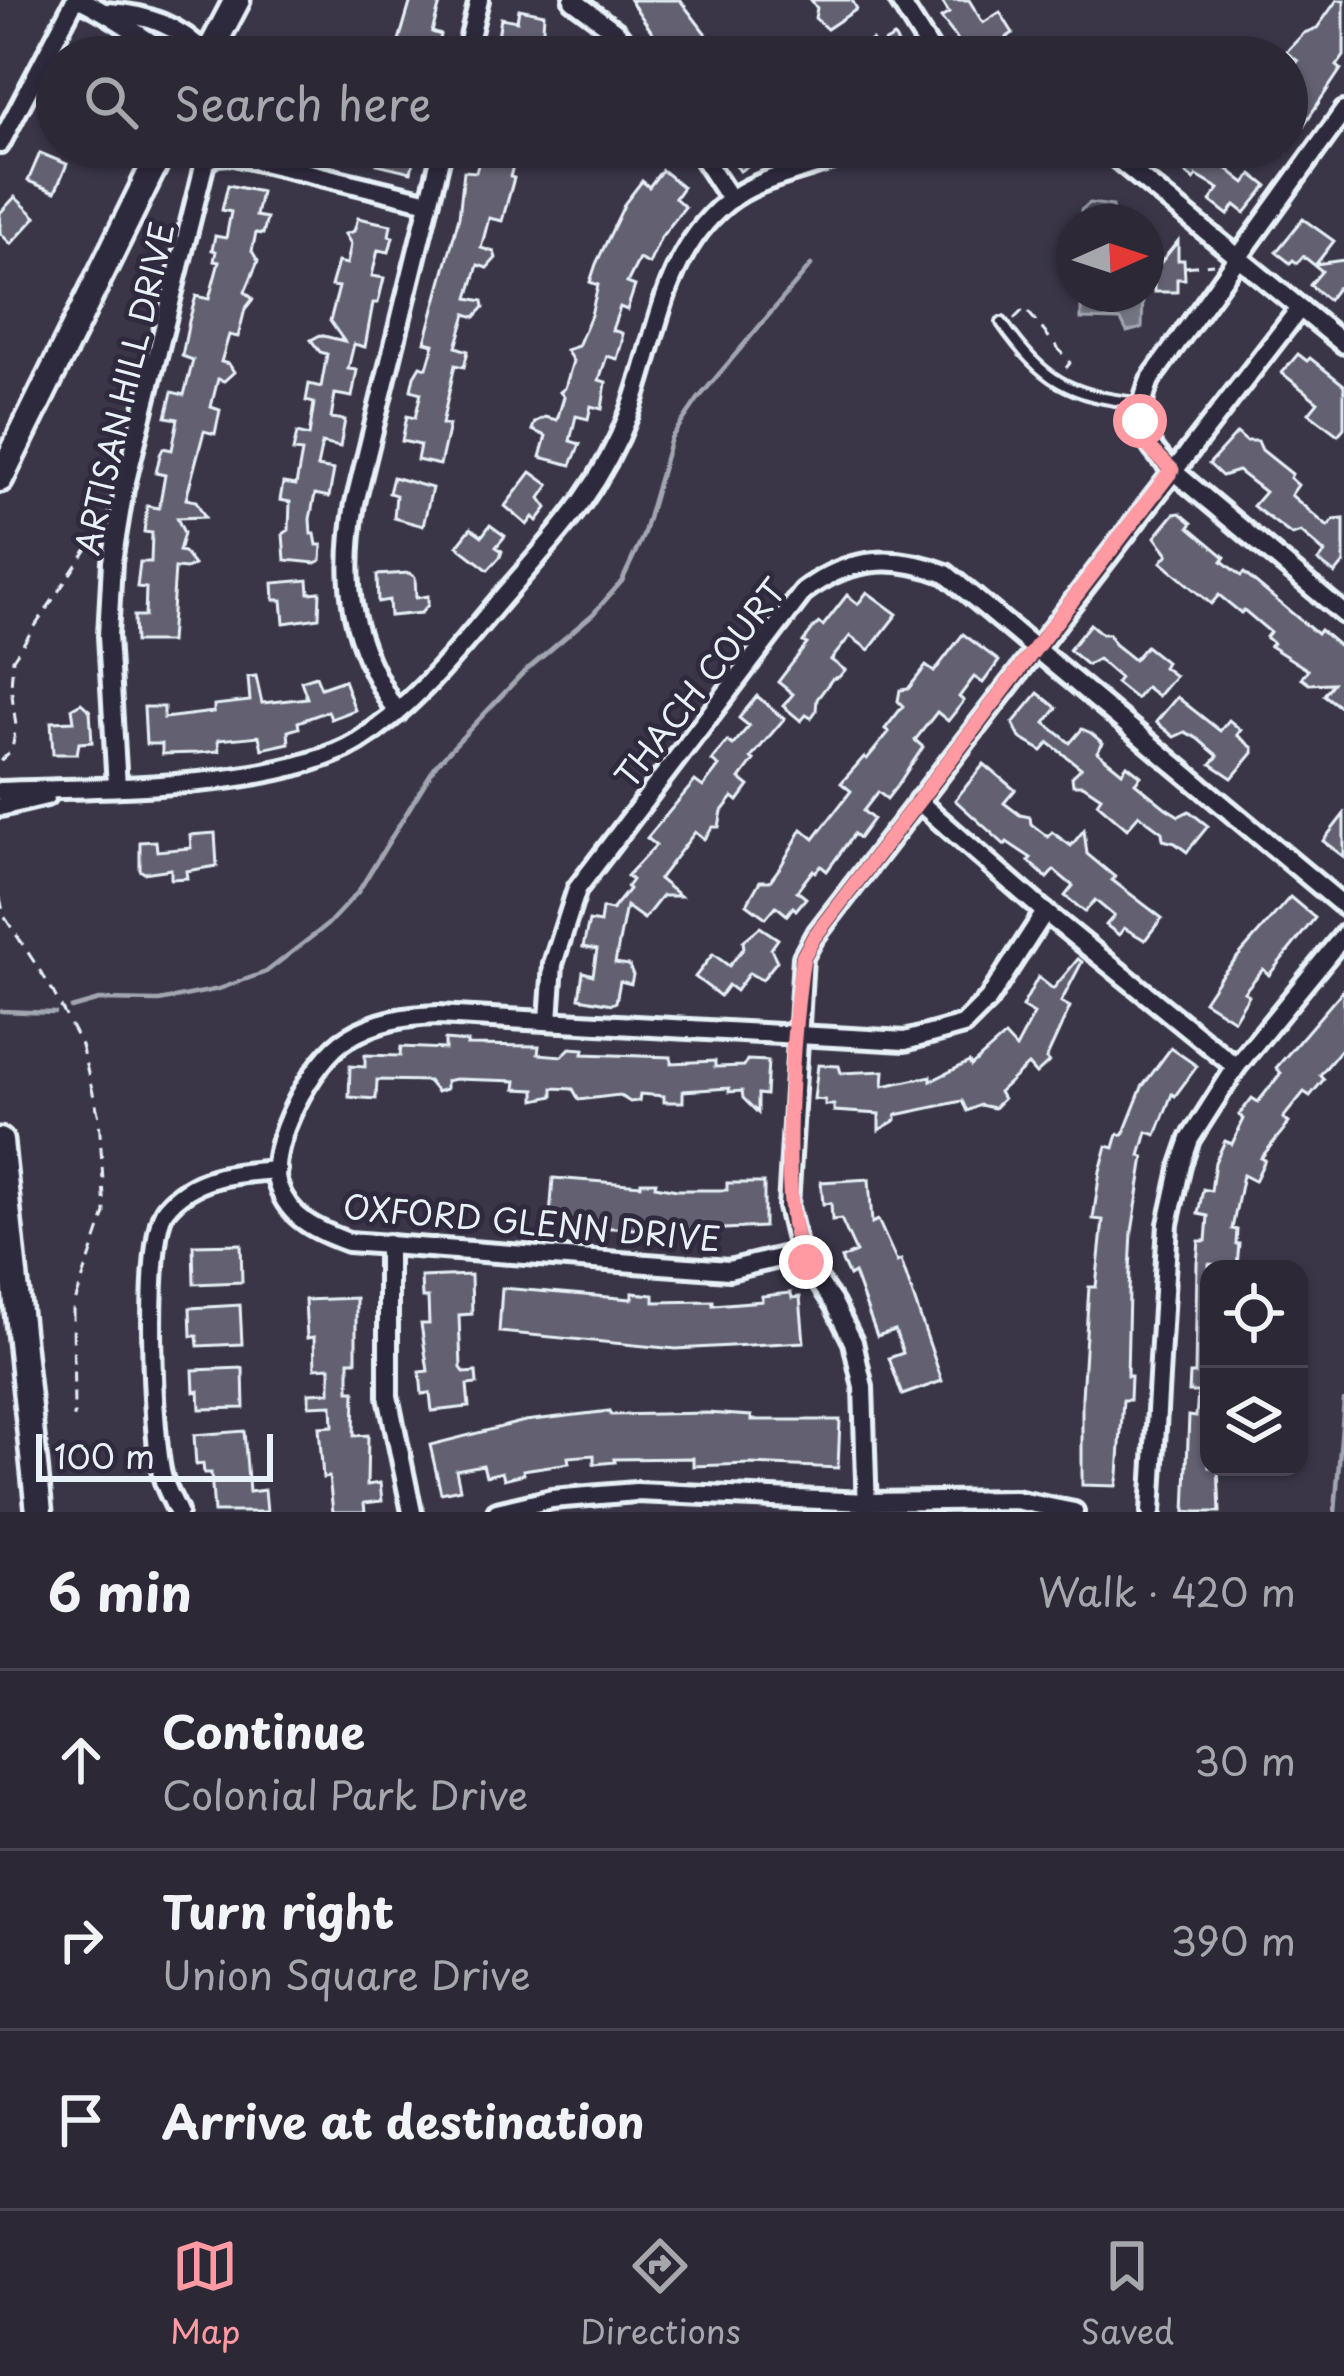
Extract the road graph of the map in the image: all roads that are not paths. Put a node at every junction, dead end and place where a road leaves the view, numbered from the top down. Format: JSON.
{"nodes":[{"id":1,"x":78,"y":0,"type":"edge"},
{"id":2,"x":237,"y":0,"type":"edge"},
{"id":3,"x":479,"y":0,"type":"edge"},
{"id":4,"x":573,"y":0,"type":"edge"},
{"id":5,"x":899,"y":0,"type":"edge"},
{"id":6,"x":107,"y":12,"type":"junction"},
{"id":7,"x":58,"y":36,"type":"edge"},
{"id":8,"x":138,"y":36,"type":"edge"},
{"id":9,"x":189,"y":36,"type":"edge"},
{"id":10,"x":218,"y":36,"type":"edge"},
{"id":11,"x":470,"y":36,"type":"edge"},
{"id":12,"x":619,"y":36,"type":"edge"},
{"id":13,"x":922,"y":36,"type":"edge"},
{"id":14,"x":36,"y":77,"type":"edge"},
{"id":15,"x":1344,"y":111,"type":"edge"},
{"id":16,"x":0,"y":143,"type":"edge"},
{"id":17,"x":1308,"y":158,"type":"edge"},
{"id":18,"x":153,"y":168,"type":"edge"},
{"id":19,"x":204,"y":168,"type":"edge"},
{"id":20,"x":288,"y":168,"type":"edge"},
{"id":21,"x":437,"y":168,"type":"edge"},
{"id":22,"x":710,"y":168,"type":"edge"},
{"id":23,"x":808,"y":168,"type":"edge"},
{"id":24,"x":1126,"y":168,"type":"edge"},
{"id":25,"x":1300,"y":168,"type":"edge"},
{"id":26,"x":730,"y":199,"type":"junction"},
{"id":27,"x":429,"y":202,"type":"junction"},
{"id":28,"x":1229,"y":261,"type":"junction"},
{"id":29,"x":1300,"y":308,"type":"junction"},
{"id":30,"x":1003,"y":323,"type":"dead end"},
{"id":31,"x":1344,"y":344,"type":"edge"},
{"id":32,"x":1141,"y":404,"type":"junction"},
{"id":33,"x":1172,"y":470,"type":"junction"},
{"id":34,"x":0,"y":479,"type":"edge"},
{"id":35,"x":1344,"y":614,"type":"edge"},
{"id":36,"x":1036,"y":647,"type":"junction"},
{"id":37,"x":398,"y":713,"type":"junction"},
{"id":38,"x":117,"y":787,"type":"junction"},
{"id":39,"x":57,"y":789,"type":"junction"},
{"id":40,"x":0,"y":791,"type":"edge"},
{"id":41,"x":918,"y":801,"type":"junction"},
{"id":42,"x":0,"y":807,"type":"edge"},
{"id":43,"x":1344,"y":906,"type":"edge"},
{"id":44,"x":1045,"y":912,"type":"junction"},
{"id":45,"x":1344,"y":935,"type":"edge"},
{"id":46,"x":549,"y":1020,"type":"junction"},
{"id":47,"x":796,"y":1035,"type":"junction"},
{"id":48,"x":1236,"y":1067,"type":"junction"},
{"id":49,"x":0,"y":1142,"type":"edge"},
{"id":50,"x":277,"y":1169,"type":"junction"},
{"id":51,"x":388,"y":1244,"type":"junction"},
{"id":52,"x":799,"y":1253,"type":"junction"},
{"id":53,"x":867,"y":1507,"type":"edge"},
{"id":54,"x":39,"y":1512,"type":"edge"},
{"id":55,"x":178,"y":1512,"type":"edge"},
{"id":56,"x":412,"y":1512,"type":"edge"},
{"id":57,"x":497,"y":1512,"type":"edge"},
{"id":58,"x":1074,"y":1512,"type":"edge"},
{"id":59,"x":1151,"y":1512,"type":"edge"}],
"edges":[{"from":1,"to":6,"type":"street"},
{"from":1,"to":7,"type":"street"},
{"from":2,"to":10,"type":"main road"},
{"from":3,"to":11,"type":"street"},
{"from":4,"to":12,"type":"street"},
{"from":5,"to":13,"type":"street"},
{"from":6,"to":8,"type":"street"},
{"from":6,"to":9,"type":"street"},
{"from":14,"to":16,"type":"street"},
{"from":15,"to":17,"type":"street"},
{"from":18,"to":34,"type":"main road"},
{"from":19,"to":38,"type":"street","name":"ARTISAN HILL DRIVE"},
{"from":20,"to":27,"type":"street","name":"ARTISAN HILL DRIVE"},
{"from":21,"to":27,"type":"street"},
{"from":22,"to":26,"type":"street"},
{"from":23,"to":26,"type":"street"},
{"from":24,"to":28,"type":"street"},
{"from":25,"to":28,"type":"street"},
{"from":26,"to":37,"type":"street"},
{"from":27,"to":37,"type":"street"},
{"from":28,"to":29,"type":"street"},
{"from":28,"to":32,"type":"street"},
{"from":29,"to":31,"type":"street"},
{"from":29,"to":33,"type":"street"},
{"from":30,"to":32,"type":"lane"},
{"from":32,"to":33,"type":"street"},
{"from":33,"to":35,"type":"street"},
{"from":33,"to":36,"type":"street"},
{"from":36,"to":41,"type":"street"},
{"from":36,"to":43,"type":"street","name":"THACH COURT"},
{"from":36,"to":46,"type":"street","name":"THACH COURT"},
{"from":37,"to":38,"type":"street"},
{"from":38,"to":39,"type":"street"},
{"from":39,"to":40,"type":"street"},
{"from":39,"to":42,"type":"street"},
{"from":41,"to":44,"type":"street"},
{"from":41,"to":47,"type":"street"},
{"from":44,"to":47,"type":"street"},
{"from":44,"to":48,"type":"street"},
{"from":45,"to":48,"type":"street"},
{"from":46,"to":47,"type":"street"},
{"from":46,"to":50,"type":"street"},
{"from":47,"to":52,"type":"street"},
{"from":48,"to":59,"type":"street"},
{"from":49,"to":54,"type":"main road"},
{"from":50,"to":51,"type":"street","name":"OXFORD GLENN DRIVE"},
{"from":50,"to":55,"type":"street"},
{"from":51,"to":52,"type":"street","name":"OXFORD GLENN DRIVE"},
{"from":51,"to":56,"type":"street"},
{"from":52,"to":53,"type":"street"},
{"from":53,"to":57,"type":"street"},
{"from":53,"to":58,"type":"street"}]}
